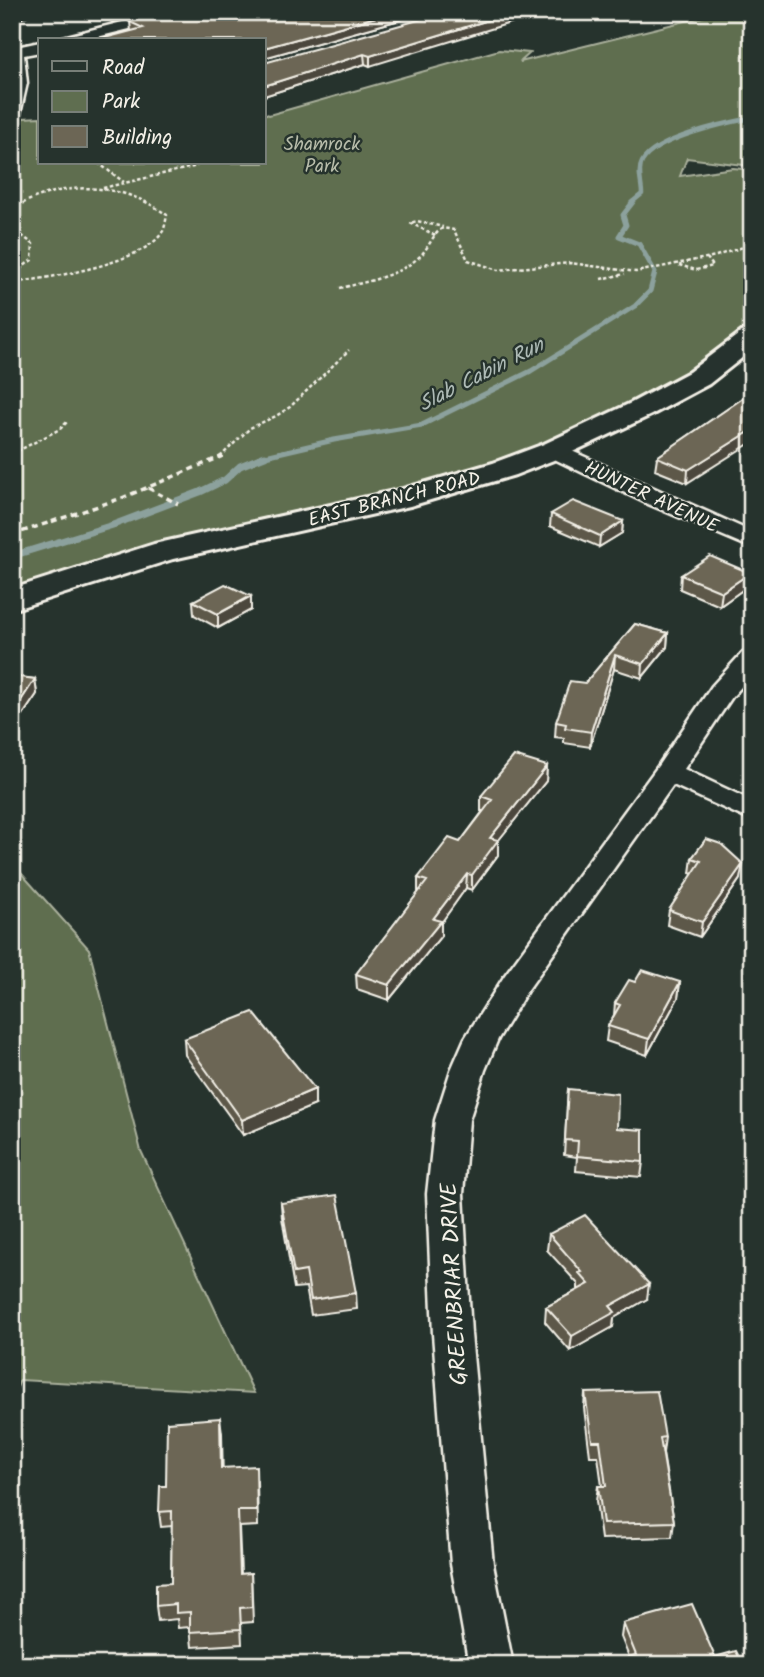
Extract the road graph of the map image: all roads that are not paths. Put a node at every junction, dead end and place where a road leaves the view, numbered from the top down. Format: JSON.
{"nodes":[{"id":1,"x":27,"y":12,"type":"edge"},
{"id":2,"x":181,"y":12,"type":"edge"},
{"id":3,"x":12,"y":20,"type":"edge"},
{"id":4,"x":76,"y":38,"type":"edge"},
{"id":5,"x":14,"y":46,"type":"edge"},
{"id":6,"x":38,"y":47,"type":"edge"},
{"id":7,"x":17,"y":114,"type":"edge"},
{"id":8,"x":752,"y":337,"type":"edge"},
{"id":9,"x":554,"y":450,"type":"junction"},
{"id":10,"x":752,"y":541,"type":"edge"},
{"id":11,"x":12,"y":600,"type":"edge"},
{"id":12,"x":752,"y":657,"type":"edge"},
{"id":13,"x":668,"y":772,"type":"junction"},
{"id":14,"x":752,"y":811,"type":"edge"},
{"id":15,"x":491,"y":1665,"type":"edge"}],
"edges":[{"from":1,"to":3,"type":"lane"},
{"from":2,"to":4,"type":"street"},
{"from":5,"to":6,"type":"street"},
{"from":5,"to":7,"type":"street"},
{"from":8,"to":9,"type":"main road","name":"EAST BRANCH ROAD"},
{"from":9,"to":10,"type":"street","name":"HUNTER AVENUE"},
{"from":9,"to":11,"type":"main road","name":"EAST BRANCH ROAD"},
{"from":12,"to":13,"type":"street","name":"GREENBRIAR DRIVE"},
{"from":13,"to":14,"type":"street"},
{"from":13,"to":15,"type":"street","name":"GREENBRIAR DRIVE"}]}
